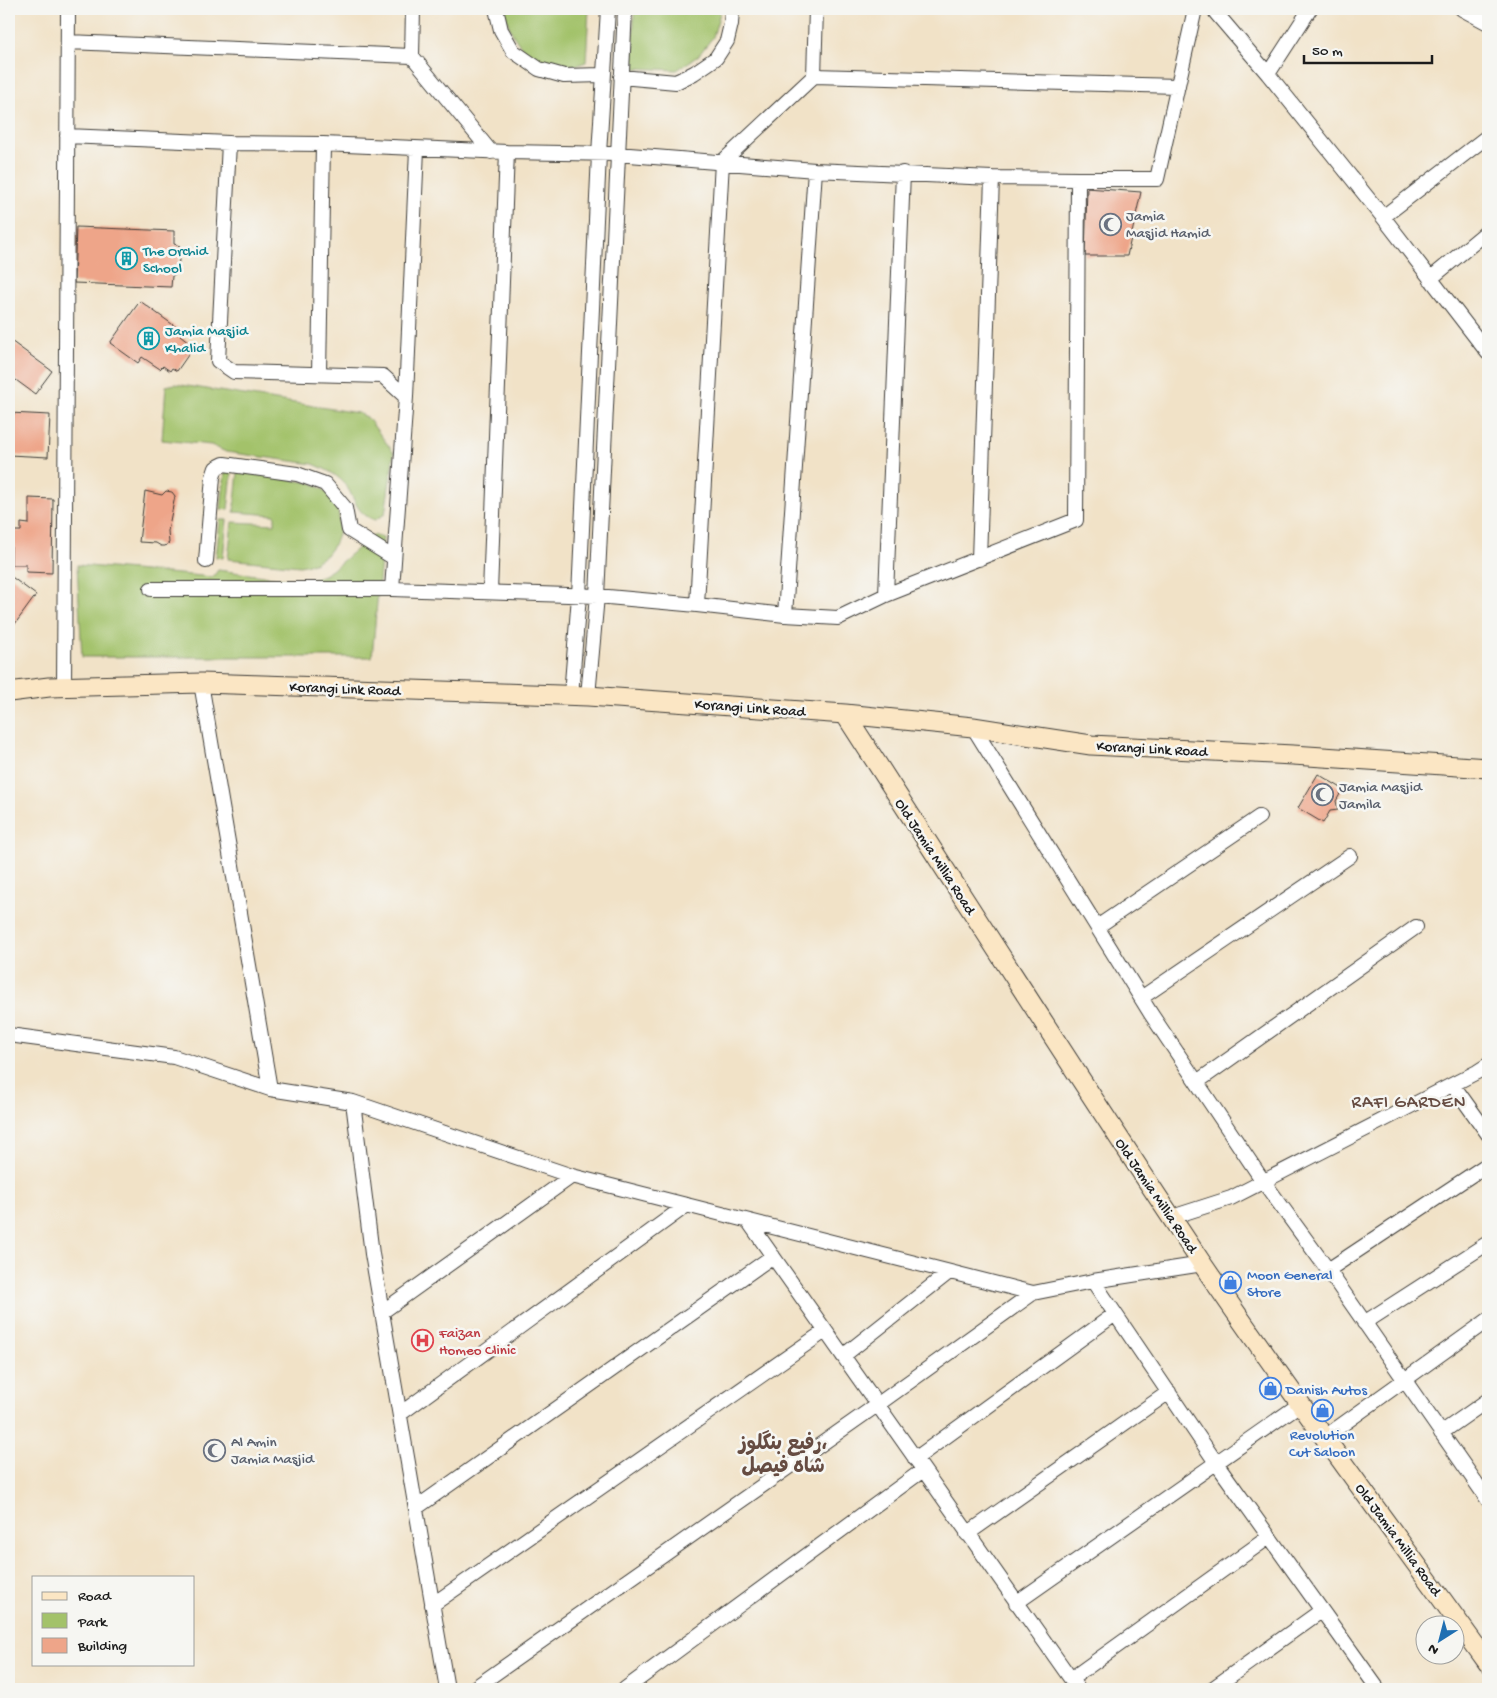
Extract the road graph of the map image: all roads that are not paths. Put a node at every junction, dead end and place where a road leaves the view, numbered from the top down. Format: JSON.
{"nodes":[{"id":1,"x":68,"y":9,"type":"edge"},
{"id":2,"x":413,"y":9,"type":"edge"},
{"id":3,"x":496,"y":9,"type":"edge"},
{"id":4,"x":608,"y":9,"type":"edge"},
{"id":5,"x":625,"y":9,"type":"edge"},
{"id":6,"x":732,"y":9,"type":"edge"},
{"id":7,"x":816,"y":9,"type":"edge"},
{"id":8,"x":1195,"y":9,"type":"edge"},
{"id":9,"x":1216,"y":9,"type":"edge"},
{"id":10,"x":1310,"y":9,"type":"edge"},
{"id":11,"x":1462,"y":9,"type":"edge"},
{"id":12,"x":1488,"y":23,"type":"edge"},
{"id":13,"x":68,"y":42,"type":"junction"},
{"id":14,"x":412,"y":56,"type":"junction"},
{"id":15,"x":1268,"y":74,"type":"junction"},
{"id":16,"x":604,"y":75,"type":"junction"},
{"id":17,"x":814,"y":76,"type":"junction"},
{"id":18,"x":622,"y":77,"type":"junction"},
{"id":19,"x":1178,"y":86,"type":"junction"},
{"id":20,"x":67,"y":136,"type":"junction"},
{"id":21,"x":1488,"y":136,"type":"edge"},
{"id":22,"x":229,"y":143,"type":"junction"},
{"id":23,"x":323,"y":144,"type":"junction"},
{"id":24,"x":417,"y":149,"type":"junction"},
{"id":25,"x":491,"y":152,"type":"junction"},
{"id":26,"x":507,"y":152,"type":"junction"},
{"id":27,"x":599,"y":154,"type":"junction"},
{"id":28,"x":617,"y":154,"type":"junction"},
{"id":29,"x":722,"y":162,"type":"junction"},
{"id":30,"x":815,"y":170,"type":"junction"},
{"id":31,"x":903,"y":173,"type":"junction"},
{"id":32,"x":992,"y":178,"type":"junction"},
{"id":33,"x":1078,"y":179,"type":"junction"},
{"id":34,"x":1383,"y":217,"type":"junction"},
{"id":35,"x":1488,"y":232,"type":"edge"},
{"id":36,"x":1430,"y":279,"type":"junction"},
{"id":37,"x":1486,"y":347,"type":"edge"},
{"id":38,"x":318,"y":374,"type":"junction"},
{"id":39,"x":406,"y":397,"type":"junction"},
{"id":40,"x":394,"y":558,"type":"junction"},
{"id":41,"x":979,"y":560,"type":"junction"},
{"id":42,"x":206,"y":561,"type":"dead end"},
{"id":43,"x":151,"y":588,"type":"dead end"},
{"id":44,"x":392,"y":589,"type":"junction"},
{"id":45,"x":490,"y":592,"type":"junction"},
{"id":46,"x":886,"y":595,"type":"junction"},
{"id":47,"x":579,"y":596,"type":"junction"},
{"id":48,"x":597,"y":596,"type":"junction"},
{"id":49,"x":697,"y":605,"type":"junction"},
{"id":50,"x":785,"y":615,"type":"junction"},
{"id":51,"x":201,"y":683,"type":"junction"},
{"id":52,"x":64,"y":687,"type":"junction"},
{"id":53,"x":9,"y":692,"type":"edge"},
{"id":54,"x":579,"y":695,"type":"junction"},
{"id":55,"x":845,"y":714,"type":"junction"},
{"id":56,"x":973,"y":727,"type":"junction"},
{"id":57,"x":1488,"y":768,"type":"edge"},
{"id":58,"x":1259,"y":817,"type":"dead end"},
{"id":59,"x":1350,"y":856,"type":"dead end"},
{"id":60,"x":1097,"y":927,"type":"junction"},
{"id":61,"x":1416,"y":927,"type":"dead end"},
{"id":62,"x":1141,"y":998,"type":"junction"},
{"id":63,"x":9,"y":1035,"type":"edge"},
{"id":64,"x":1488,"y":1065,"type":"edge"},
{"id":65,"x":1197,"y":1082,"type":"junction"},
{"id":66,"x":1453,"y":1085,"type":"junction"},
{"id":67,"x":270,"y":1089,"type":"junction"},
{"id":68,"x":353,"y":1102,"type":"junction"},
{"id":69,"x":1488,"y":1134,"type":"edge"},
{"id":70,"x":1488,"y":1164,"type":"edge"},
{"id":71,"x":572,"y":1176,"type":"junction"},
{"id":72,"x":1263,"y":1181,"type":"junction"},
{"id":73,"x":687,"y":1205,"type":"junction"},
{"id":74,"x":1172,"y":1217,"type":"junction"},
{"id":75,"x":748,"y":1221,"type":"junction"},
{"id":76,"x":1488,"y":1243,"type":"edge"},
{"id":77,"x":773,"y":1256,"type":"junction"},
{"id":78,"x":1203,"y":1264,"type":"junction"},
{"id":79,"x":1328,"y":1270,"type":"junction"},
{"id":80,"x":948,"y":1273,"type":"junction"},
{"id":81,"x":1093,"y":1281,"type":"junction"},
{"id":82,"x":1033,"y":1293,"type":"junction"},
{"id":83,"x":382,"y":1312,"type":"junction"},
{"id":84,"x":1115,"y":1314,"type":"junction"},
{"id":85,"x":1488,"y":1320,"type":"edge"},
{"id":86,"x":1364,"y":1323,"type":"junction"},
{"id":87,"x":825,"y":1331,"type":"junction"},
{"id":88,"x":843,"y":1356,"type":"junction"},
{"id":89,"x":1404,"y":1380,"type":"junction"},
{"id":90,"x":1169,"y":1392,"type":"junction"},
{"id":91,"x":1488,"y":1400,"type":"edge"},
{"id":92,"x":1300,"y":1404,"type":"junction"},
{"id":93,"x":877,"y":1405,"type":"junction"},
{"id":94,"x":400,"y":1414,"type":"junction"},
{"id":95,"x":1441,"y":1433,"type":"junction"},
{"id":96,"x":1324,"y":1437,"type":"junction"},
{"id":97,"x":919,"y":1464,"type":"junction"},
{"id":98,"x":1217,"y":1464,"type":"junction"},
{"id":99,"x":1488,"y":1500,"type":"edge"},
{"id":100,"x":416,"y":1508,"type":"junction"},
{"id":101,"x":967,"y":1534,"type":"junction"},
{"id":102,"x":1269,"y":1537,"type":"junction"},
{"id":103,"x":1016,"y":1603,"type":"junction"},
{"id":104,"x":432,"y":1605,"type":"junction"},
{"id":105,"x":1321,"y":1610,"type":"junction"},
{"id":106,"x":1488,"y":1663,"type":"edge"},
{"id":107,"x":1074,"y":1684,"type":"edge"},
{"id":108,"x":447,"y":1689,"type":"edge"},
{"id":109,"x":473,"y":1689,"type":"edge"},
{"id":110,"x":625,"y":1689,"type":"edge"},
{"id":111,"x":1212,"y":1689,"type":"edge"},
{"id":112,"x":1378,"y":1689,"type":"edge"}],
"edges":[{"from":1,"to":13,"type":"street"},
{"from":2,"to":14,"type":"street"},
{"from":3,"to":16,"type":"street"},
{"from":4,"to":16,"type":"street"},
{"from":5,"to":18,"type":"street"},
{"from":6,"to":18,"type":"street"},
{"from":7,"to":17,"type":"street"},
{"from":8,"to":19,"type":"street"},
{"from":9,"to":15,"type":"street"},
{"from":10,"to":15,"type":"street"},
{"from":11,"to":12,"type":"street"},
{"from":13,"to":14,"type":"street"},
{"from":13,"to":20,"type":"street"},
{"from":14,"to":25,"type":"street"},
{"from":15,"to":34,"type":"street"},
{"from":16,"to":27,"type":"street"},
{"from":17,"to":19,"type":"street"},
{"from":17,"to":29,"type":"street"},
{"from":18,"to":28,"type":"street"},
{"from":19,"to":33,"type":"street"},
{"from":20,"to":22,"type":"street"},
{"from":20,"to":52,"type":"street"},
{"from":21,"to":34,"type":"street"},
{"from":22,"to":23,"type":"street"},
{"from":22,"to":38,"type":"street"},
{"from":23,"to":24,"type":"street"},
{"from":23,"to":38,"type":"street"},
{"from":24,"to":25,"type":"street"},
{"from":24,"to":39,"type":"street"},
{"from":25,"to":26,"type":"street"},
{"from":26,"to":27,"type":"street"},
{"from":26,"to":45,"type":"street"},
{"from":27,"to":28,"type":"street"},
{"from":27,"to":47,"type":"street"},
{"from":28,"to":29,"type":"street"},
{"from":28,"to":48,"type":"street"},
{"from":29,"to":30,"type":"street"},
{"from":29,"to":49,"type":"street"},
{"from":30,"to":31,"type":"street"},
{"from":30,"to":50,"type":"street"},
{"from":31,"to":32,"type":"street"},
{"from":31,"to":46,"type":"street"},
{"from":32,"to":33,"type":"street"},
{"from":32,"to":41,"type":"street"},
{"from":33,"to":41,"type":"street"},
{"from":34,"to":36,"type":"street"},
{"from":35,"to":36,"type":"street"},
{"from":36,"to":37,"type":"street"},
{"from":38,"to":39,"type":"street"},
{"from":39,"to":40,"type":"street"},
{"from":40,"to":42,"type":"street"},
{"from":40,"to":44,"type":"street"},
{"from":41,"to":46,"type":"street"},
{"from":43,"to":44,"type":"street"},
{"from":44,"to":45,"type":"street"},
{"from":45,"to":47,"type":"street"},
{"from":46,"to":50,"type":"street"},
{"from":47,"to":48,"type":"street"},
{"from":47,"to":54,"type":"street"},
{"from":48,"to":49,"type":"street"},
{"from":48,"to":54,"type":"street"},
{"from":49,"to":50,"type":"street"},
{"from":51,"to":52,"type":"main road","name":"Korangi Link Road"},
{"from":51,"to":54,"type":"main road","name":"Korangi Link Road"},
{"from":51,"to":67,"type":"street"},
{"from":52,"to":53,"type":"main road","name":"Korangi Link Road"},
{"from":54,"to":55,"type":"main road","name":"Korangi Link Road"},
{"from":55,"to":56,"type":"main road","name":"Korangi Link Road"},
{"from":55,"to":74,"type":"main road","name":"Old Jamia Millia Road"},
{"from":56,"to":57,"type":"main road","name":"Korangi Link Road"},
{"from":56,"to":60,"type":"street"},
{"from":58,"to":60,"type":"street"},
{"from":59,"to":62,"type":"street"},
{"from":60,"to":62,"type":"street"},
{"from":61,"to":65,"type":"street"},
{"from":62,"to":65,"type":"street"},
{"from":63,"to":67,"type":"street"},
{"from":64,"to":66,"type":"street"},
{"from":65,"to":72,"type":"street"},
{"from":66,"to":69,"type":"street"},
{"from":66,"to":72,"type":"street"},
{"from":67,"to":68,"type":"street"},
{"from":68,"to":71,"type":"street"},
{"from":68,"to":83,"type":"street"},
{"from":70,"to":79,"type":"street"},
{"from":71,"to":73,"type":"street"},
{"from":71,"to":83,"type":"street"},
{"from":72,"to":74,"type":"street"},
{"from":72,"to":79,"type":"street"},
{"from":73,"to":75,"type":"street"},
{"from":73,"to":94,"type":"street"},
{"from":74,"to":78,"type":"main road","name":"Old Jamia Millia Road"},
{"from":75,"to":77,"type":"street"},
{"from":75,"to":80,"type":"street"},
{"from":76,"to":86,"type":"street"},
{"from":77,"to":87,"type":"street"},
{"from":77,"to":100,"type":"street"},
{"from":78,"to":81,"type":"street"},
{"from":78,"to":92,"type":"main road","name":"Old Jamia Millia Road"},
{"from":79,"to":86,"type":"street"},
{"from":80,"to":82,"type":"street"},
{"from":80,"to":88,"type":"street"},
{"from":81,"to":82,"type":"street"},
{"from":81,"to":84,"type":"street"},
{"from":82,"to":93,"type":"street"},
{"from":83,"to":94,"type":"street"},
{"from":84,"to":90,"type":"street"},
{"from":84,"to":97,"type":"street"},
{"from":85,"to":89,"type":"street"},
{"from":86,"to":89,"type":"street"},
{"from":87,"to":88,"type":"street"},
{"from":87,"to":104,"type":"street"},
{"from":88,"to":93,"type":"street"},
{"from":89,"to":95,"type":"street"},
{"from":89,"to":96,"type":"street"},
{"from":90,"to":98,"type":"street"},
{"from":90,"to":101,"type":"street"},
{"from":91,"to":95,"type":"street"},
{"from":92,"to":96,"type":"main road","name":"Old Jamia Millia Road"},
{"from":92,"to":98,"type":"street"},
{"from":93,"to":97,"type":"street"},
{"from":93,"to":109,"type":"street"},
{"from":94,"to":100,"type":"street"},
{"from":95,"to":99,"type":"street"},
{"from":96,"to":106,"type":"main road","name":"Old Jamia Millia Road"},
{"from":97,"to":101,"type":"street"},
{"from":97,"to":110,"type":"street"},
{"from":98,"to":102,"type":"street"},
{"from":98,"to":103,"type":"street"},
{"from":100,"to":104,"type":"street"},
{"from":101,"to":103,"type":"street"},
{"from":102,"to":105,"type":"street"},
{"from":102,"to":107,"type":"street"},
{"from":103,"to":107,"type":"street"},
{"from":104,"to":108,"type":"street"},
{"from":105,"to":111,"type":"street"},
{"from":105,"to":112,"type":"street"}]}
